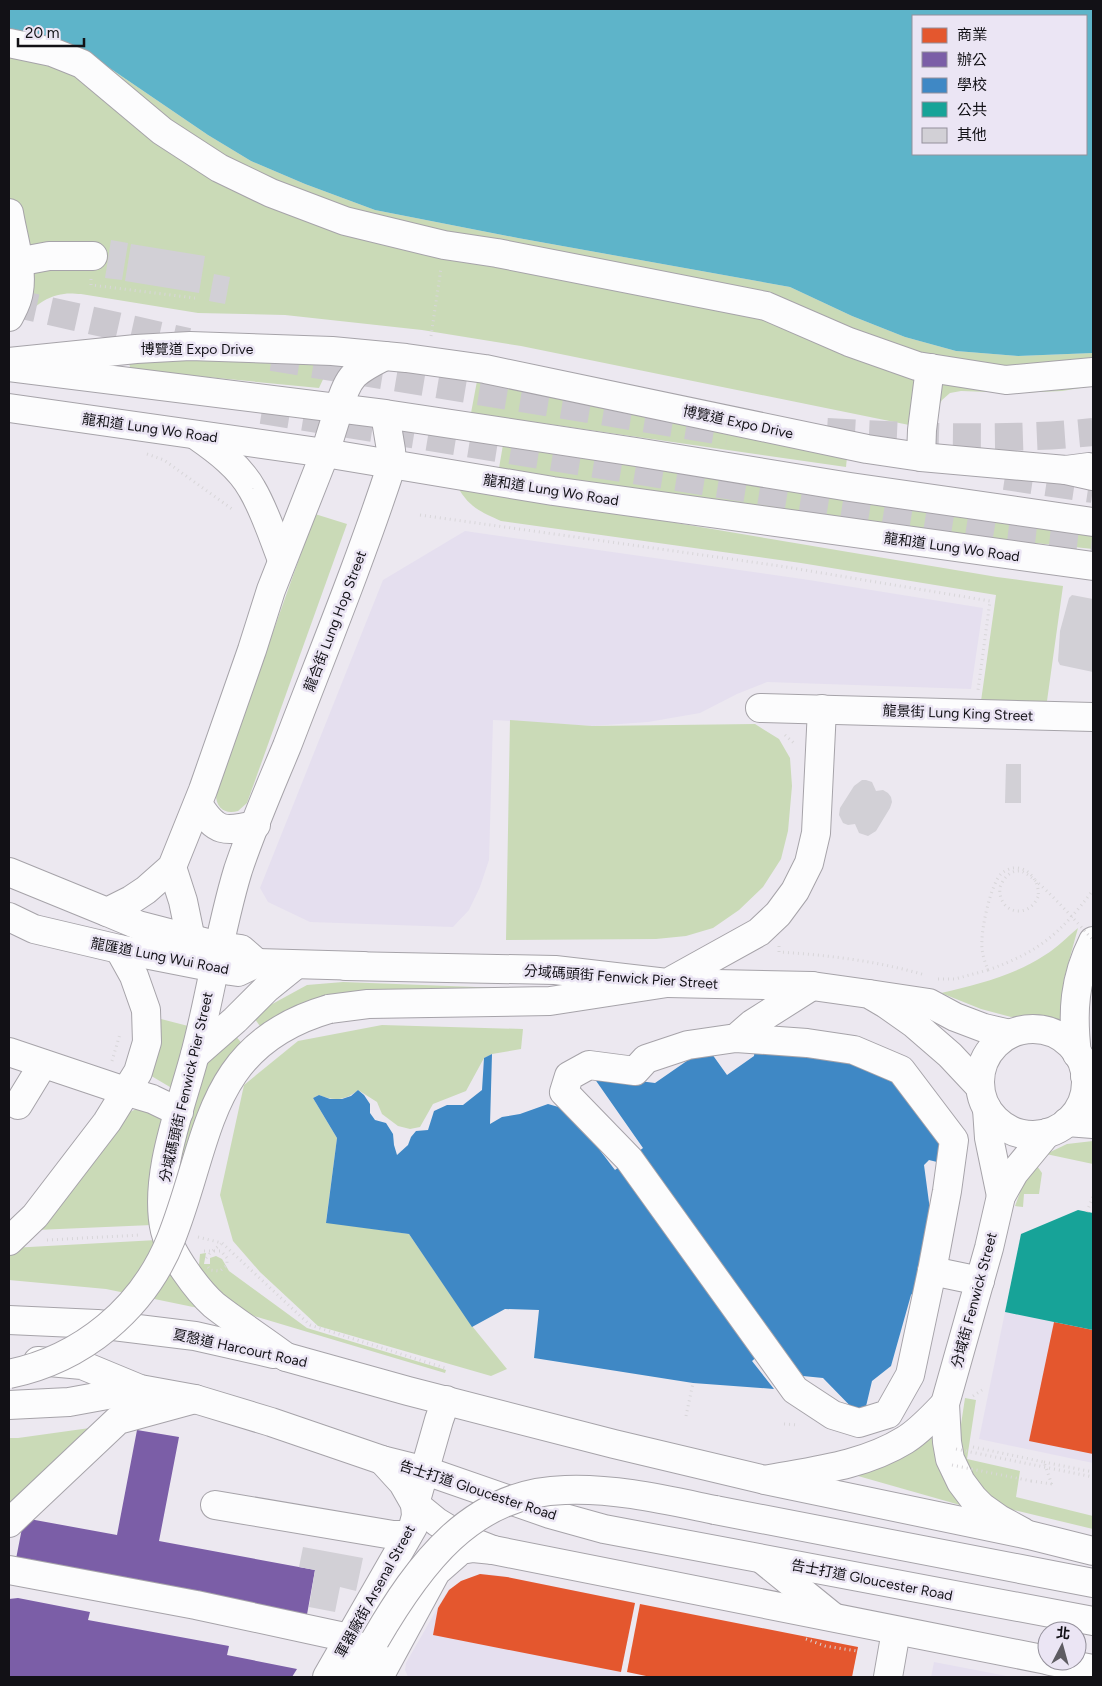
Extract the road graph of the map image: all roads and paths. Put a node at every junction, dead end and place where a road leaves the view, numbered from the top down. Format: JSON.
{"nodes":[{"id":1,"x":9,"y":43,"type":"edge"},
{"id":2,"x":9,"y":213,"type":"edge"},
{"id":3,"x":444,"y":245,"type":"junction"},
{"id":4,"x":93,"y":256,"type":"joint"},
{"id":5,"x":17,"y":262,"type":"junction"},
{"id":6,"x":195,"y":298,"type":"dead end"},
{"id":7,"x":9,"y":317,"type":"edge"},
{"id":8,"x":431,"y":336,"type":"dead end"},
{"id":9,"x":385,"y":356,"type":"junction"},
{"id":10,"x":9,"y":362,"type":"edge"},
{"id":11,"x":9,"y":367,"type":"edge"},
{"id":12,"x":930,"y":368,"type":"junction"},
{"id":13,"x":1093,"y":372,"type":"edge"},
{"id":14,"x":9,"y":408,"type":"edge"},
{"id":15,"x":339,"y":408,"type":"junction"},
{"id":16,"x":384,"y":414,"type":"junction"},
{"id":17,"x":196,"y":435,"type":"junction"},
{"id":18,"x":139,"y":452,"type":"dead end"},
{"id":19,"x":325,"y":453,"type":"junction"},
{"id":20,"x":921,"y":457,"type":"junction"},
{"id":21,"x":392,"y":464,"type":"junction"},
{"id":22,"x":1093,"y":466,"type":"edge"},
{"id":23,"x":1066,"y":470,"type":"junction"},
{"id":24,"x":1093,"y":476,"type":"edge"},
{"id":25,"x":232,"y":509,"type":"dead end"},
{"id":26,"x":420,"y":515,"type":"dead end"},
{"id":27,"x":1093,"y":522,"type":"edge"},
{"id":28,"x":282,"y":560,"type":"junction"},
{"id":29,"x":1093,"y":566,"type":"edge"},
{"id":30,"x":977,"y":694,"type":"dead end"},
{"id":31,"x":760,"y":708,"type":"dead end"},
{"id":32,"x":822,"y":709,"type":"junction"},
{"id":33,"x":1093,"y":717,"type":"edge"},
{"id":34,"x":198,"y":804,"type":"junction"},
{"id":35,"x":256,"y":825,"type":"junction"},
{"id":36,"x":172,"y":867,"type":"junction"},
{"id":37,"x":9,"y":872,"type":"edge"},
{"id":38,"x":1093,"y":890,"type":"edge"},
{"id":39,"x":107,"y":912,"type":"junction"},
{"id":40,"x":9,"y":917,"type":"edge"},
{"id":41,"x":191,"y":938,"type":"junction"},
{"id":42,"x":1093,"y":941,"type":"edge"},
{"id":43,"x":779,"y":943,"type":"dead end"},
{"id":44,"x":119,"y":949,"type":"junction"},
{"id":45,"x":209,"y":960,"type":"junction"},
{"id":46,"x":257,"y":963,"type":"junction"},
{"id":47,"x":346,"y":966,"type":"dead end"},
{"id":48,"x":483,"y":969,"type":"junction"},
{"id":49,"x":988,"y":970,"type":"junction"},
{"id":50,"x":928,"y":976,"type":"dead end"},
{"id":51,"x":936,"y":979,"type":"dead end"},
{"id":52,"x":667,"y":983,"type":"junction"},
{"id":53,"x":812,"y":986,"type":"junction"},
{"id":54,"x":869,"y":994,"type":"junction"},
{"id":55,"x":1010,"y":1034,"type":"junction"},
{"id":56,"x":736,"y":1038,"type":"junction"},
{"id":57,"x":9,"y":1052,"type":"edge"},
{"id":58,"x":195,"y":1055,"type":"junction"},
{"id":59,"x":43,"y":1064,"type":"junction"},
{"id":60,"x":1085,"y":1071,"type":"edge"},
{"id":61,"x":125,"y":1091,"type":"junction"},
{"id":62,"x":984,"y":1098,"type":"junction"},
{"id":63,"x":18,"y":1105,"type":"dead end"},
{"id":64,"x":179,"y":1112,"type":"junction"},
{"id":65,"x":1069,"y":1126,"type":"edge"},
{"id":66,"x":1001,"y":1196,"type":"junction"},
{"id":67,"x":1093,"y":1196,"type":"edge"},
{"id":68,"x":1087,"y":1212,"type":"dead end"},
{"id":69,"x":166,"y":1233,"type":"junction"},
{"id":70,"x":9,"y":1240,"type":"edge"},
{"id":71,"x":38,"y":1240,"type":"dead end"},
{"id":72,"x":222,"y":1243,"type":"junction"},
{"id":73,"x":204,"y":1251,"type":"dead end"},
{"id":74,"x":932,"y":1272,"type":"junction"},
{"id":75,"x":980,"y":1280,"type":"junction"},
{"id":76,"x":9,"y":1320,"type":"edge"},
{"id":77,"x":286,"y":1357,"type":"junction"},
{"id":78,"x":9,"y":1361,"type":"edge"},
{"id":79,"x":448,"y":1370,"type":"dead end"},
{"id":80,"x":9,"y":1374,"type":"edge"},
{"id":81,"x":693,"y":1383,"type":"dead end"},
{"id":82,"x":140,"y":1389,"type":"junction"},
{"id":83,"x":982,"y":1390,"type":"dead end"},
{"id":84,"x":972,"y":1397,"type":"dead end"},
{"id":85,"x":195,"y":1399,"type":"junction"},
{"id":86,"x":446,"y":1400,"type":"junction"},
{"id":87,"x":945,"y":1404,"type":"junction"},
{"id":88,"x":9,"y":1405,"type":"edge"},
{"id":89,"x":686,"y":1416,"type":"dead end"},
{"id":90,"x":784,"y":1424,"type":"dead end"},
{"id":91,"x":799,"y":1425,"type":"dead end"},
{"id":92,"x":972,"y":1446,"type":"dead end"},
{"id":93,"x":956,"y":1449,"type":"dead end"},
{"id":94,"x":382,"y":1460,"type":"junction"},
{"id":95,"x":1044,"y":1462,"type":"junction"},
{"id":96,"x":952,"y":1465,"type":"dead end"},
{"id":97,"x":426,"y":1471,"type":"junction"},
{"id":98,"x":1093,"y":1472,"type":"edge"},
{"id":99,"x":1093,"y":1477,"type":"edge"},
{"id":100,"x":765,"y":1480,"type":"junction"},
{"id":101,"x":415,"y":1504,"type":"junction"},
{"id":102,"x":215,"y":1506,"type":"dead end"},
{"id":103,"x":9,"y":1523,"type":"edge"},
{"id":104,"x":1029,"y":1535,"type":"junction"},
{"id":105,"x":404,"y":1544,"type":"junction"},
{"id":106,"x":494,"y":1550,"type":"junction"},
{"id":107,"x":1093,"y":1551,"type":"edge"},
{"id":108,"x":761,"y":1559,"type":"junction"},
{"id":109,"x":9,"y":1570,"type":"edge"},
{"id":110,"x":436,"y":1572,"type":"junction"},
{"id":111,"x":1093,"y":1583,"type":"edge"},
{"id":112,"x":832,"y":1616,"type":"junction"},
{"id":113,"x":1093,"y":1621,"type":"edge"},
{"id":114,"x":896,"y":1631,"type":"junction"},
{"id":115,"x":800,"y":1637,"type":"dead end"},
{"id":116,"x":349,"y":1638,"type":"junction"},
{"id":117,"x":857,"y":1651,"type":"dead end"},
{"id":118,"x":1037,"y":1659,"type":"edge"},
{"id":119,"x":327,"y":1677,"type":"edge"},
{"id":120,"x":354,"y":1677,"type":"edge"},
{"id":121,"x":379,"y":1677,"type":"edge"},
{"id":122,"x":888,"y":1677,"type":"edge"}],
"edges":[{"from":1,"to":3,"type":"main road"},
{"from":2,"to":5,"type":"main road"},
{"from":3,"to":8,"type":"path"},
{"from":3,"to":12,"type":"main road"},
{"from":4,"to":5,"type":"main road"},
{"from":4,"to":6,"type":"path"},
{"from":5,"to":7,"type":"main road"},
{"from":9,"to":10,"type":"main road","name":"博覽道 Expo Drive"},
{"from":9,"to":15,"type":"main road"},
{"from":9,"to":20,"type":"main road","name":"博覽道 Expo Drive"},
{"from":11,"to":15,"type":"main road"},
{"from":12,"to":13,"type":"main road"},
{"from":12,"to":20,"type":"main road"},
{"from":14,"to":17,"type":"main road","name":"龍和道 Lung Wo Road"},
{"from":15,"to":16,"type":"main road"},
{"from":15,"to":19,"type":"main road"},
{"from":16,"to":21,"type":"main road","name":"龍合街 Lung Hop Street"},
{"from":16,"to":27,"type":"main road"},
{"from":17,"to":19,"type":"main road","name":"龍和道 Lung Wo Road"},
{"from":17,"to":28,"type":"main road"},
{"from":18,"to":25,"type":"path","name":"龍和道 Lung Wo Road"},
{"from":19,"to":21,"type":"main road","name":"龍和道 Lung Wo Road"},
{"from":19,"to":28,"type":"main road"},
{"from":20,"to":23,"type":"main road","name":"博覽道 Expo Drive"},
{"from":21,"to":29,"type":"main road","name":"龍和道 Lung Wo Road"},
{"from":21,"to":35,"type":"main road","name":"龍合街 Lung Hop Street"},
{"from":22,"to":23,"type":"main road","name":"博覽道 Expo Drive"},
{"from":23,"to":24,"type":"main road"},
{"from":26,"to":30,"type":"path"},
{"from":28,"to":34,"type":"main road"},
{"from":31,"to":32,"type":"main road","name":"龍景街 Lung King Street"},
{"from":32,"to":33,"type":"main road","name":"龍景街 Lung King Street"},
{"from":32,"to":52,"type":"main road"},
{"from":34,"to":35,"type":"main road"},
{"from":34,"to":36,"type":"main road"},
{"from":35,"to":45,"type":"main road","name":"龍合街 Lung Hop Street"},
{"from":36,"to":39,"type":"main road"},
{"from":36,"to":41,"type":"main road"},
{"from":37,"to":39,"type":"main road","name":"龍匯道 Lung Wui Road"},
{"from":38,"to":49,"type":"path"},
{"from":39,"to":41,"type":"main road","name":"龍匯道 Lung Wui Road"},
{"from":40,"to":44,"type":"main road","name":"龍匯道 Lung Wui Road"},
{"from":41,"to":45,"type":"main road","name":"龍匯道 Lung Wui Road"},
{"from":42,"to":49,"type":"path","bridge":true},
{"from":42,"to":60,"type":"main road"},
{"from":43,"to":50,"type":"path"},
{"from":44,"to":45,"type":"main road","name":"龍匯道 Lung Wui Road"},
{"from":44,"to":61,"type":"main road"},
{"from":45,"to":46,"type":"main road","name":"龍匯道 Lung Wui Road"},
{"from":45,"to":58,"type":"main road","name":"分域碼頭街 Fenwick Pier Street"},
{"from":46,"to":48,"type":"main road","name":"分域碼頭街 Fenwick Pier Street"},
{"from":46,"to":58,"type":"main road"},
{"from":47,"to":48,"type":"main road","name":"分域碼頭街 Fenwick Pier Street"},
{"from":48,"to":52,"type":"main road","name":"分域碼頭街 Fenwick Pier Street"},
{"from":49,"to":51,"type":"path"},
{"from":52,"to":53,"type":"main road","name":"分域碼頭街 Fenwick Pier Street"},
{"from":52,"to":80,"type":"main road","bridge":true},
{"from":53,"to":54,"type":"main road","name":"分域碼頭街 Fenwick Pier Street"},
{"from":53,"to":56,"type":"main road"},
{"from":54,"to":55,"type":"main road","name":"分域碼頭街 Fenwick Pier Street"},
{"from":54,"to":62,"type":"main road","name":"分域碼頭街 Fenwick Pier Street"},
{"from":55,"to":60,"type":"main road"},
{"from":55,"to":62,"type":"main road"},
{"from":56,"to":74,"type":"main road"},
{"from":56,"to":74,"type":"main road"},
{"from":57,"to":59,"type":"main road"},
{"from":58,"to":64,"type":"main road","name":"分域碼頭街 Fenwick Pier Street"},
{"from":59,"to":61,"type":"main road"},
{"from":59,"to":63,"type":"main road"},
{"from":60,"to":65,"type":"main road"},
{"from":61,"to":64,"type":"main road"},
{"from":61,"to":70,"type":"main road"},
{"from":62,"to":65,"type":"main road"},
{"from":62,"to":66,"type":"main road","name":"分域街 Fenwick Street"},
{"from":64,"to":69,"type":"main road","name":"分域碼頭街 Fenwick Pier Street"},
{"from":65,"to":66,"type":"main road","name":"分域街 Fenwick Street"},
{"from":66,"to":75,"type":"main road","name":"分域街 Fenwick Street"},
{"from":67,"to":68,"type":"path"},
{"from":69,"to":71,"type":"path"},
{"from":69,"to":72,"type":"path"},
{"from":69,"to":77,"type":"main road","name":"分域碼頭街 Fenwick Pier Street"},
{"from":72,"to":73,"type":"path","bridge":true},
{"from":72,"to":79,"type":"path"},
{"from":74,"to":75,"type":"main road"},
{"from":75,"to":87,"type":"main road","name":"分域街 Fenwick Street"},
{"from":76,"to":77,"type":"main road","name":"夏慤道 Harcourt Road"},
{"from":77,"to":86,"type":"main road","name":"夏慤道 Harcourt Road"},
{"from":78,"to":82,"type":"main road"},
{"from":81,"to":89,"type":"path"},
{"from":82,"to":85,"type":"main road"},
{"from":82,"to":88,"type":"main road"},
{"from":83,"to":84,"type":"path"},
{"from":85,"to":94,"type":"main road"},
{"from":85,"to":103,"type":"main road"},
{"from":86,"to":97,"type":"main road","name":"軍器廠街 Arsenal Street"},
{"from":86,"to":100,"type":"main road"},
{"from":87,"to":100,"type":"main road"},
{"from":87,"to":104,"type":"main road","name":"分域街 Fenwick Street"},
{"from":90,"to":91,"type":"path"},
{"from":92,"to":95,"type":"path"},
{"from":93,"to":99,"type":"path","bridge":true},
{"from":94,"to":97,"type":"main road","name":"告士打道 Gloucester Road"},
{"from":94,"to":101,"type":"main road","name":"告士打道 Gloucester Road"},
{"from":95,"to":96,"type":"path","bridge":true},
{"from":95,"to":98,"type":"path"},
{"from":97,"to":101,"type":"main road","name":"軍器廠街 Arsenal Street"},
{"from":97,"to":108,"type":"main road","name":"告士打道 Gloucester Road"},
{"from":100,"to":104,"type":"main road"},
{"from":101,"to":105,"type":"main road","name":"軍器廠街 Arsenal Street"},
{"from":101,"to":106,"type":"main road","name":"告士打道 Gloucester Road"},
{"from":102,"to":105,"type":"main road"},
{"from":104,"to":107,"type":"main road"},
{"from":105,"to":110,"type":"main road"},
{"from":105,"to":116,"type":"main road","name":"軍器廠街 Arsenal Street"},
{"from":106,"to":110,"type":"main road"},
{"from":106,"to":112,"type":"main road","name":"告士打道 Gloucester Road"},
{"from":108,"to":112,"type":"main road"},
{"from":108,"to":113,"type":"main road","name":"告士打道 Gloucester Road"},
{"from":109,"to":116,"type":"main road"},
{"from":110,"to":121,"type":"main road"},
{"from":111,"to":120,"type":"main road","bridge":true},
{"from":112,"to":114,"type":"main road","name":"告士打道 Gloucester Road"},
{"from":114,"to":118,"type":"main road","name":"告士打道 Gloucester Road"},
{"from":114,"to":122,"type":"main road"},
{"from":115,"to":117,"type":"path"},
{"from":116,"to":119,"type":"main road","name":"軍器廠街 Arsenal Street"}]}
